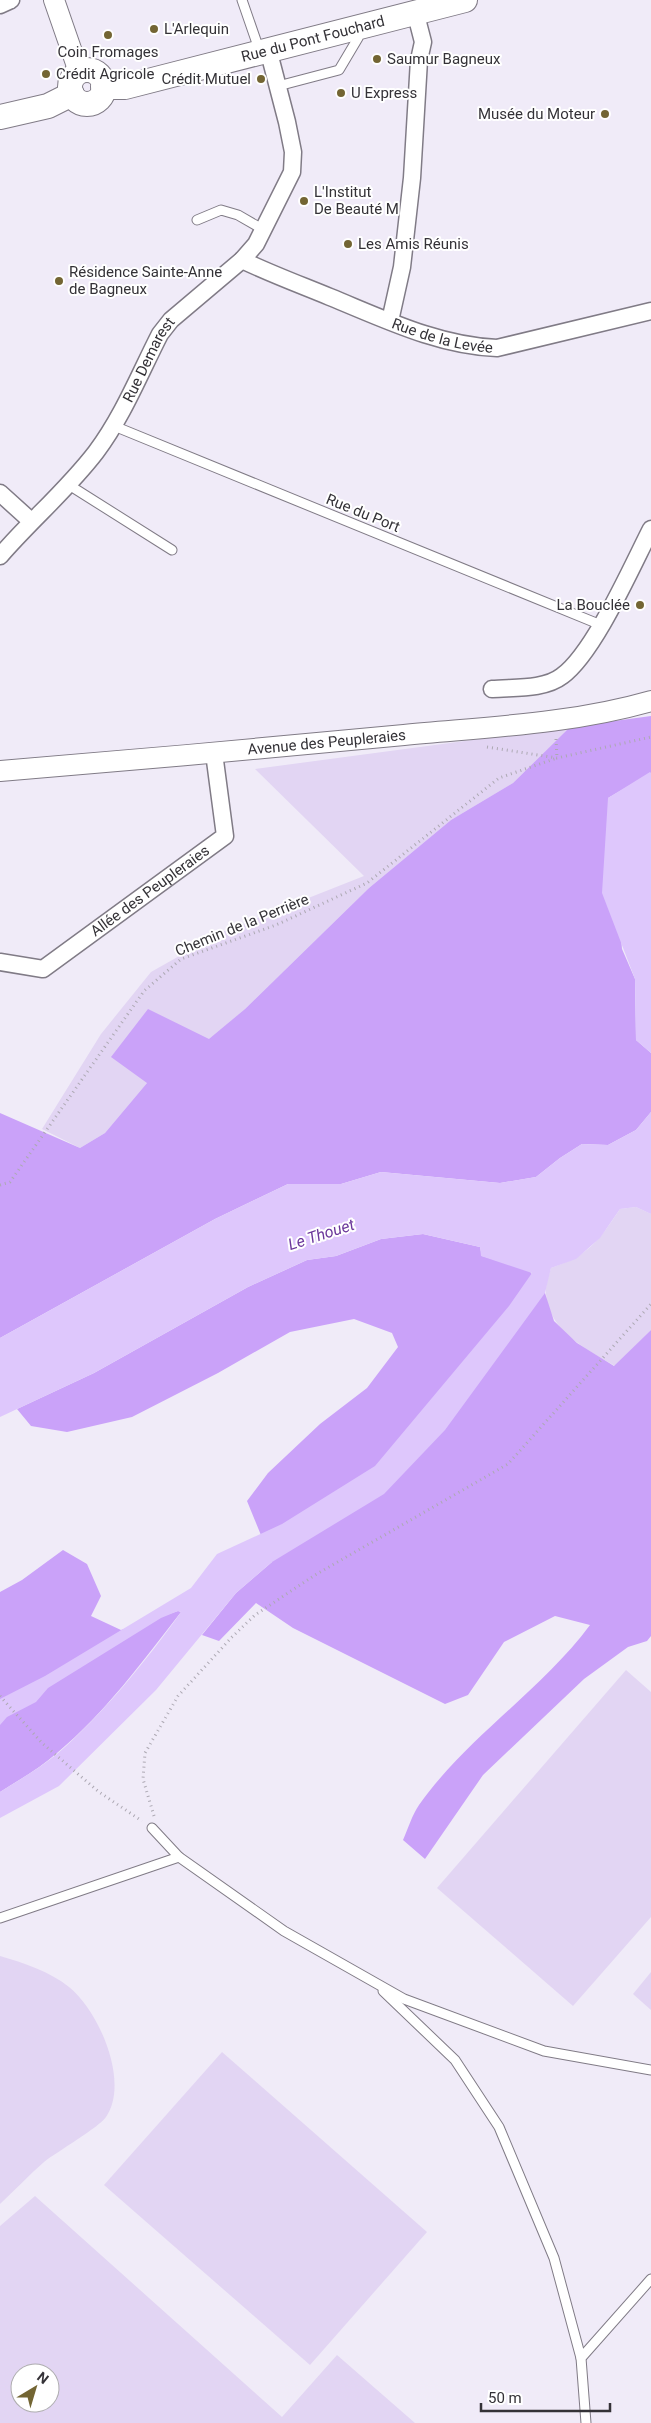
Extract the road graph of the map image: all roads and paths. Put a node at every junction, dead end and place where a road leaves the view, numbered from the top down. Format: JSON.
{"nodes":[{"id":1,"x":11,"y":0,"type":"edge"},
{"id":2,"x":54,"y":0,"type":"edge"},
{"id":3,"x":242,"y":0,"type":"edge"},
{"id":4,"x":453,"y":1,"type":"edge"},
{"id":5,"x":0,"y":5,"type":"edge"},
{"id":6,"x":415,"y":11,"type":"junction"},
{"id":7,"x":359,"y":26,"type":"junction"},
{"id":8,"x":264,"y":50,"type":"junction"},
{"id":9,"x":75,"y":83,"type":"junction"},
{"id":10,"x":278,"y":86,"type":"junction"},
{"id":11,"x":0,"y":117,"type":"edge"},
{"id":12,"x":198,"y":220,"type":"dead end"},
{"id":13,"x":264,"y":230,"type":"junction"},
{"id":14,"x":242,"y":260,"type":"junction"},
{"id":15,"x":651,"y":311,"type":"edge"},
{"id":16,"x":390,"y":321,"type":"junction"},
{"id":17,"x":114,"y":426,"type":"junction"},
{"id":18,"x":69,"y":485,"type":"junction"},
{"id":19,"x":0,"y":493,"type":"edge"},
{"id":20,"x":31,"y":521,"type":"junction"},
{"id":21,"x":651,"y":529,"type":"edge"},
{"id":22,"x":172,"y":550,"type":"dead end"},
{"id":23,"x":0,"y":556,"type":"edge"},
{"id":24,"x":601,"y":625,"type":"junction"},
{"id":25,"x":492,"y":689,"type":"dead end"},
{"id":26,"x":651,"y":701,"type":"edge"},
{"id":27,"x":651,"y":737,"type":"edge"},
{"id":28,"x":214,"y":753,"type":"junction"},
{"id":29,"x":0,"y":771,"type":"edge"},
{"id":30,"x":0,"y":962,"type":"edge"},
{"id":31,"x":0,"y":1185,"type":"edge"},
{"id":32,"x":651,"y":1304,"type":"edge"},
{"id":33,"x":1,"y":1697,"type":"edge"},
{"id":34,"x":152,"y":1828,"type":"junction"},
{"id":35,"x":180,"y":1858,"type":"junction"},
{"id":36,"x":0,"y":1918,"type":"edge"},
{"id":37,"x":373,"y":1982,"type":"junction"},
{"id":38,"x":651,"y":2070,"type":"edge"},
{"id":39,"x":651,"y":2278,"type":"edge"},
{"id":40,"x":581,"y":2358,"type":"junction"},
{"id":41,"x":586,"y":2423,"type":"edge"}],
"edges":[{"from":1,"to":5,"type":"street"},
{"from":2,"to":9,"type":"street"},
{"from":3,"to":8,"type":"lane"},
{"from":4,"to":6,"type":"main road","name":"Rue du Pont Fouchard"},
{"from":6,"to":7,"type":"main road","name":"Rue du Pont Fouchard"},
{"from":6,"to":16,"type":"street"},
{"from":7,"to":8,"type":"main road","name":"Rue du Pont Fouchard"},
{"from":7,"to":10,"type":"lane"},
{"from":8,"to":9,"type":"main road","name":"Rue du Pont Fouchard"},
{"from":8,"to":10,"type":"street","name":"Rue Demarest"},
{"from":9,"to":11,"type":"main road"},
{"from":10,"to":13,"type":"street","name":"Rue Demarest"},
{"from":12,"to":13,"type":"lane"},
{"from":13,"to":14,"type":"street","name":"Rue Demarest"},
{"from":14,"to":16,"type":"street","name":"Rue de la Levée"},
{"from":14,"to":17,"type":"street","name":"Rue Demarest"},
{"from":15,"to":16,"type":"street","name":"Rue de la Levée"},
{"from":17,"to":18,"type":"street","name":"Rue Demarest"},
{"from":17,"to":24,"type":"lane","name":"Rue du Port"},
{"from":18,"to":20,"type":"street","name":"Rue Demarest"},
{"from":18,"to":22,"type":"lane"},
{"from":19,"to":20,"type":"street"},
{"from":20,"to":23,"type":"street","name":"Rue Demarest"},
{"from":21,"to":24,"type":"street"},
{"from":24,"to":25,"type":"street"},
{"from":26,"to":28,"type":"street","name":"Avenue des Peupleraies"},
{"from":27,"to":31,"type":"path","name":"Chemin de la Perrière"},
{"from":28,"to":29,"type":"street","name":"Avenue des Peupleraies"},
{"from":28,"to":30,"type":"street","name":"Allée des Peupleraies"},
{"from":32,"to":34,"type":"path"},
{"from":33,"to":34,"type":"path"},
{"from":34,"to":35,"type":"lane"},
{"from":35,"to":36,"type":"lane"},
{"from":35,"to":37,"type":"lane"},
{"from":37,"to":38,"type":"lane"},
{"from":37,"to":40,"type":"lane"},
{"from":39,"to":40,"type":"lane"},
{"from":40,"to":41,"type":"lane"}]}
